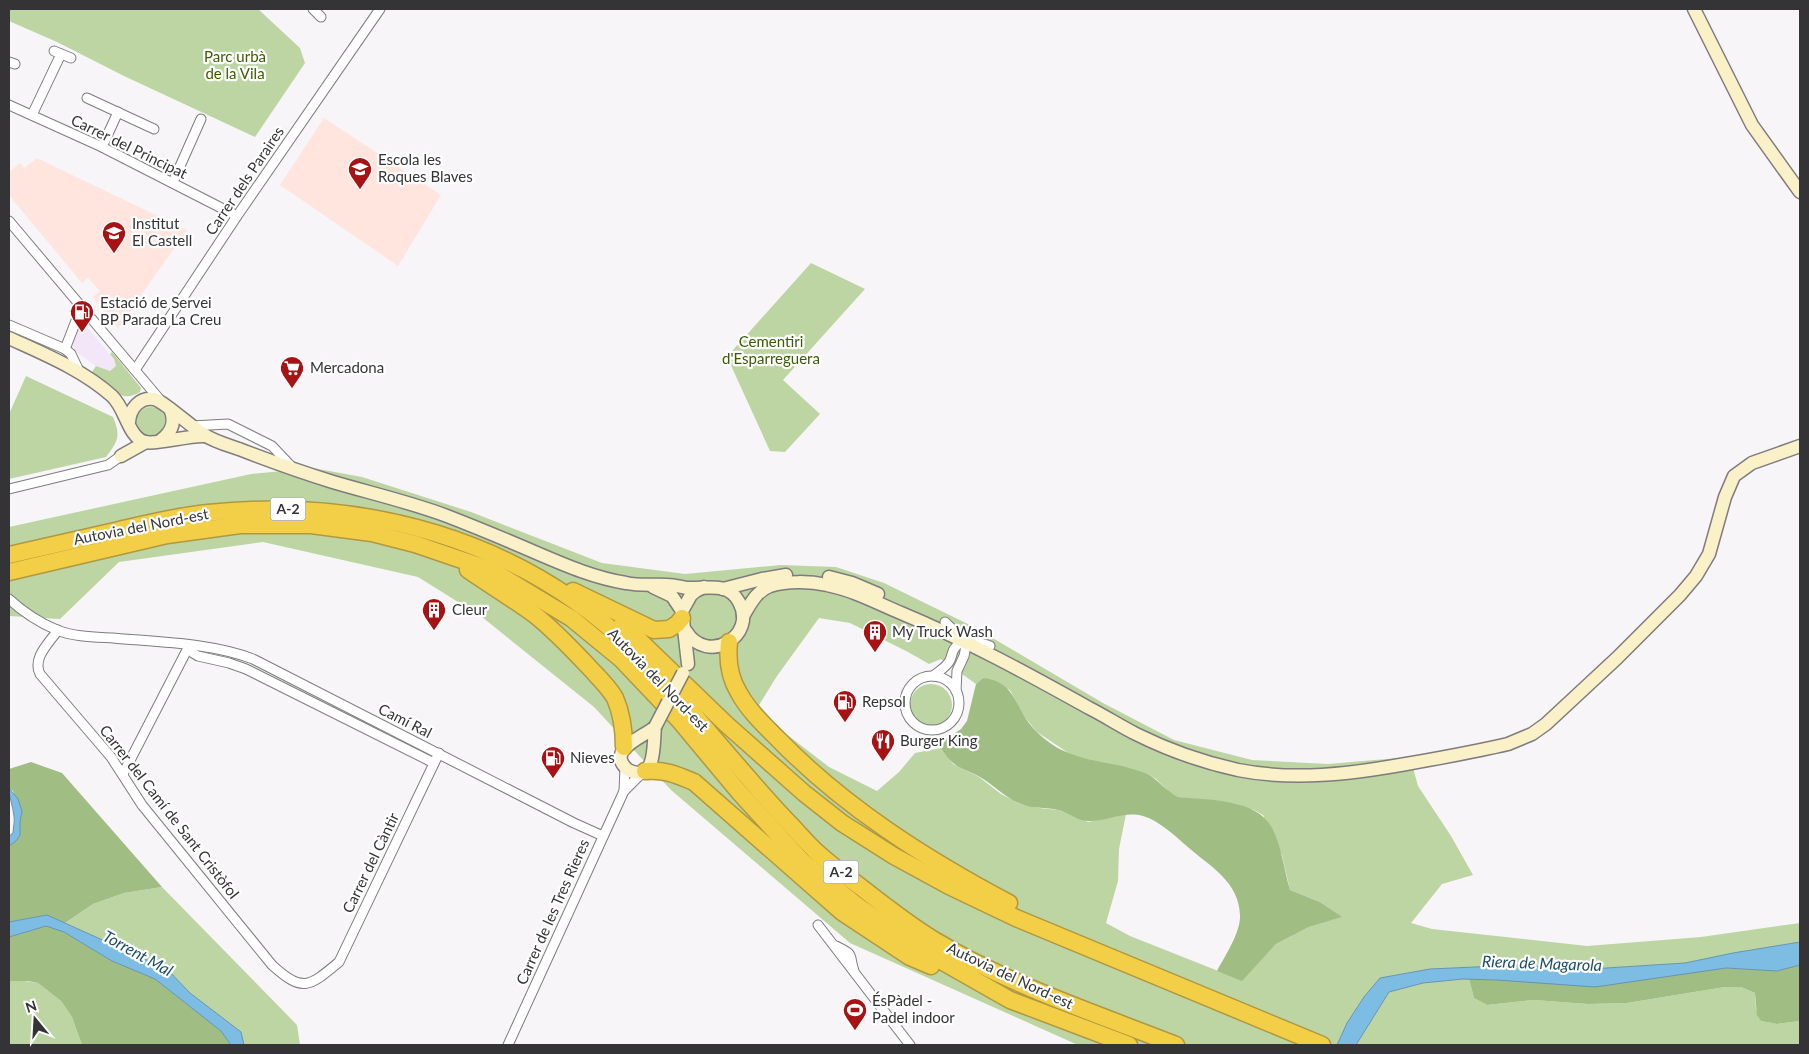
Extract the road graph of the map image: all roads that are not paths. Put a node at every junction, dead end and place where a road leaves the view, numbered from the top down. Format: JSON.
{"nodes":[{"id":1,"x":312,"y":9,"type":"edge"},
{"id":2,"x":380,"y":9,"type":"edge"},
{"id":3,"x":1694,"y":9,"type":"edge"},
{"id":4,"x":321,"y":17,"type":"dead end"},
{"id":5,"x":71,"y":58,"type":"dead end"},
{"id":6,"x":87,"y":98,"type":"dead end"},
{"id":7,"x":9,"y":104,"type":"edge"},
{"id":8,"x":118,"y":112,"type":"junction"},
{"id":9,"x":32,"y":115,"type":"junction"},
{"id":10,"x":201,"y":118,"type":"dead end"},
{"id":11,"x":154,"y":129,"type":"dead end"},
{"id":12,"x":102,"y":147,"type":"junction"},
{"id":13,"x":173,"y":182,"type":"junction"},
{"id":14,"x":1800,"y":192,"type":"edge"},
{"id":15,"x":237,"y":216,"type":"junction"},
{"id":16,"x":9,"y":221,"type":"edge"},
{"id":17,"x":80,"y":308,"type":"junction"},
{"id":18,"x":9,"y":325,"type":"edge"},
{"id":19,"x":9,"y":338,"type":"edge"},
{"id":20,"x":65,"y":348,"type":"junction"},
{"id":21,"x":135,"y":370,"type":"junction"},
{"id":22,"x":81,"y":374,"type":"junction"},
{"id":23,"x":114,"y":398,"type":"junction"},
{"id":24,"x":142,"y":401,"type":"junction"},
{"id":25,"x":165,"y":405,"type":"junction"},
{"id":26,"x":129,"y":425,"type":"junction"},
{"id":27,"x":192,"y":426,"type":"junction"},
{"id":28,"x":205,"y":436,"type":"junction"},
{"id":29,"x":161,"y":440,"type":"junction"},
{"id":30,"x":146,"y":442,"type":"junction"},
{"id":31,"x":1800,"y":446,"type":"edge"},
{"id":32,"x":121,"y":456,"type":"junction"},
{"id":33,"x":295,"y":470,"type":"junction"},
{"id":34,"x":9,"y":488,"type":"edge"},
{"id":35,"x":9,"y":555,"type":"edge"},
{"id":36,"x":460,"y":560,"type":"junction"},
{"id":37,"x":9,"y":572,"type":"edge"},
{"id":38,"x":648,"y":586,"type":"junction"},
{"id":39,"x":557,"y":588,"type":"junction"},
{"id":40,"x":704,"y":588,"type":"junction"},
{"id":41,"x":723,"y":589,"type":"junction"},
{"id":42,"x":11,"y":601,"type":"edge"},
{"id":43,"x":576,"y":601,"type":"junction"},
{"id":44,"x":743,"y":616,"type":"junction"},
{"id":45,"x":683,"y":620,"type":"junction"},
{"id":46,"x":945,"y":627,"type":"junction"},
{"id":47,"x":58,"y":630,"type":"junction"},
{"id":48,"x":964,"y":641,"type":"junction"},
{"id":49,"x":729,"y":642,"type":"junction"},
{"id":50,"x":189,"y":646,"type":"junction"},
{"id":51,"x":711,"y":647,"type":"junction"},
{"id":52,"x":988,"y":649,"type":"junction"},
{"id":53,"x":953,"y":650,"type":"junction"},
{"id":54,"x":964,"y":656,"type":"junction"},
{"id":55,"x":686,"y":668,"type":"junction"},
{"id":56,"x":933,"y":676,"type":"junction"},
{"id":57,"x":956,"y":692,"type":"junction"},
{"id":58,"x":654,"y":727,"type":"junction"},
{"id":59,"x":630,"y":744,"type":"junction"},
{"id":60,"x":439,"y":753,"type":"junction"},
{"id":61,"x":653,"y":753,"type":"junction"},
{"id":62,"x":434,"y":763,"type":"junction"},
{"id":63,"x":624,"y":767,"type":"junction"},
{"id":64,"x":644,"y":772,"type":"junction"},
{"id":65,"x":123,"y":774,"type":"junction"},
{"id":66,"x":624,"y":791,"type":"junction"},
{"id":67,"x":603,"y":836,"type":"junction"},
{"id":68,"x":818,"y":925,"type":"dead end"},
{"id":69,"x":320,"y":978,"type":"joint"},
{"id":70,"x":1187,"y":988,"type":"junction"},
{"id":71,"x":1010,"y":1000,"type":"junction"},
{"id":72,"x":508,"y":1045,"type":"edge"},
{"id":73,"x":910,"y":1045,"type":"edge"},
{"id":74,"x":1129,"y":1045,"type":"edge"},
{"id":75,"x":1176,"y":1045,"type":"edge"},
{"id":76,"x":1322,"y":1045,"type":"edge"}],
"edges":[{"from":1,"to":4,"type":"street"},
{"from":2,"to":15,"type":"street","name":"Carrer dels Paraires"},
{"from":3,"to":14,"type":"main road"},
{"from":5,"to":9,"type":"street"},
{"from":6,"to":8,"type":"street"},
{"from":7,"to":9,"type":"street","name":"Carrer del Principat"},
{"from":8,"to":11,"type":"street"},
{"from":8,"to":12,"type":"street"},
{"from":9,"to":12,"type":"street","name":"Carrer del Principat"},
{"from":10,"to":13,"type":"street"},
{"from":12,"to":13,"type":"street","name":"Carrer del Principat"},
{"from":13,"to":15,"type":"street","name":"Carrer del Principat"},
{"from":15,"to":21,"type":"street","name":"Carrer dels Paraires"},
{"from":16,"to":17,"type":"street"},
{"from":17,"to":20,"type":"street"},
{"from":17,"to":21,"type":"street"},
{"from":18,"to":20,"type":"street"},
{"from":19,"to":22,"type":"main road"},
{"from":20,"to":22,"type":"street"},
{"from":21,"to":24,"type":"street"},
{"from":21,"to":25,"type":"street"},
{"from":22,"to":23,"type":"main road"},
{"from":23,"to":24,"type":"main road"},
{"from":23,"to":26,"type":"main road"},
{"from":24,"to":25,"type":"main road"},
{"from":24,"to":26,"type":"main road"},
{"from":25,"to":27,"type":"main road"},
{"from":25,"to":29,"type":"main road"},
{"from":26,"to":30,"type":"main road"},
{"from":26,"to":32,"type":"main road"},
{"from":27,"to":28,"type":"main road"},
{"from":27,"to":33,"type":"street"},
{"from":28,"to":29,"type":"main road"},
{"from":28,"to":33,"type":"main road"},
{"from":29,"to":30,"type":"main road"},
{"from":30,"to":32,"type":"main road"},
{"from":31,"to":52,"type":"main road"},
{"from":32,"to":34,"type":"street"},
{"from":33,"to":38,"type":"main road"},
{"from":35,"to":39,"type":"highway","name":"Autovia del Nord-est","number":"A-2"},
{"from":36,"to":37,"type":"highway","name":"Autovia del Nord-est","number":"A-2"},
{"from":36,"to":59,"type":"highway"},
{"from":36,"to":71,"type":"highway","name":"Autovia del Nord-est","number":"A-2"},
{"from":38,"to":40,"type":"main road"},
{"from":38,"to":45,"type":"main road"},
{"from":39,"to":43,"type":"highway","name":"Autovia del Nord-est","number":"A-2"},
{"from":39,"to":45,"type":"highway"},
{"from":40,"to":41,"type":"main road"},
{"from":40,"to":45,"type":"main road"},
{"from":41,"to":44,"type":"main road"},
{"from":41,"to":46,"type":"main road"},
{"from":42,"to":47,"type":"street","name":"Camí Ral"},
{"from":43,"to":70,"type":"highway"},
{"from":43,"to":75,"type":"highway","name":"Autovia del Nord-est","number":"A-2"},
{"from":44,"to":46,"type":"main road"},
{"from":44,"to":49,"type":"main road"},
{"from":45,"to":51,"type":"main road"},
{"from":45,"to":55,"type":"main road"},
{"from":46,"to":48,"type":"main road"},
{"from":46,"to":52,"type":"main road"},
{"from":46,"to":53,"type":"street"},
{"from":47,"to":50,"type":"street","name":"Camí Ral"},
{"from":47,"to":65,"type":"street","name":"Carrer del Camí de Sant Cristòfol"},
{"from":48,"to":52,"type":"main road"},
{"from":48,"to":53,"type":"street"},
{"from":48,"to":54,"type":"street"},
{"from":49,"to":51,"type":"main road"},
{"from":49,"to":70,"type":"highway"},
{"from":50,"to":60,"type":"street","name":"Camí Ral"},
{"from":50,"to":62,"type":"street","name":"Camí Ral"},
{"from":50,"to":65,"type":"street"},
{"from":51,"to":55,"type":"main road"},
{"from":52,"to":54,"type":"street"},
{"from":53,"to":56,"type":"street"},
{"from":54,"to":57,"type":"street"},
{"from":55,"to":58,"type":"main road","bridge":true},
{"from":56,"to":57,"type":"street"},
{"from":56,"to":57,"type":"street"},
{"from":58,"to":59,"type":"main road"},
{"from":58,"to":61,"type":"main road"},
{"from":59,"to":61,"type":"main road"},
{"from":59,"to":63,"type":"main road"},
{"from":60,"to":62,"type":"street","name":"Carrer del Càntir"},
{"from":60,"to":67,"type":"street","name":"Camí Ral"},
{"from":61,"to":64,"type":"main road"},
{"from":62,"to":69,"type":"street","name":"Carrer del Càntir"},
{"from":63,"to":64,"type":"main road"},
{"from":63,"to":66,"type":"street","name":"Carrer de les Tres Rieres"},
{"from":64,"to":66,"type":"street","name":"Carrer de les Tres Rieres"},
{"from":64,"to":71,"type":"highway"},
{"from":65,"to":69,"type":"street","name":"Carrer del Camí de Sant Cristòfol"},
{"from":66,"to":67,"type":"street","name":"Carrer de les Tres Rieres"},
{"from":67,"to":72,"type":"street","name":"Carrer de les Tres Rieres"},
{"from":68,"to":73,"type":"street"},
{"from":70,"to":76,"type":"highway"},
{"from":71,"to":74,"type":"highway","name":"Autovia del Nord-est","number":"A-2"}]}
